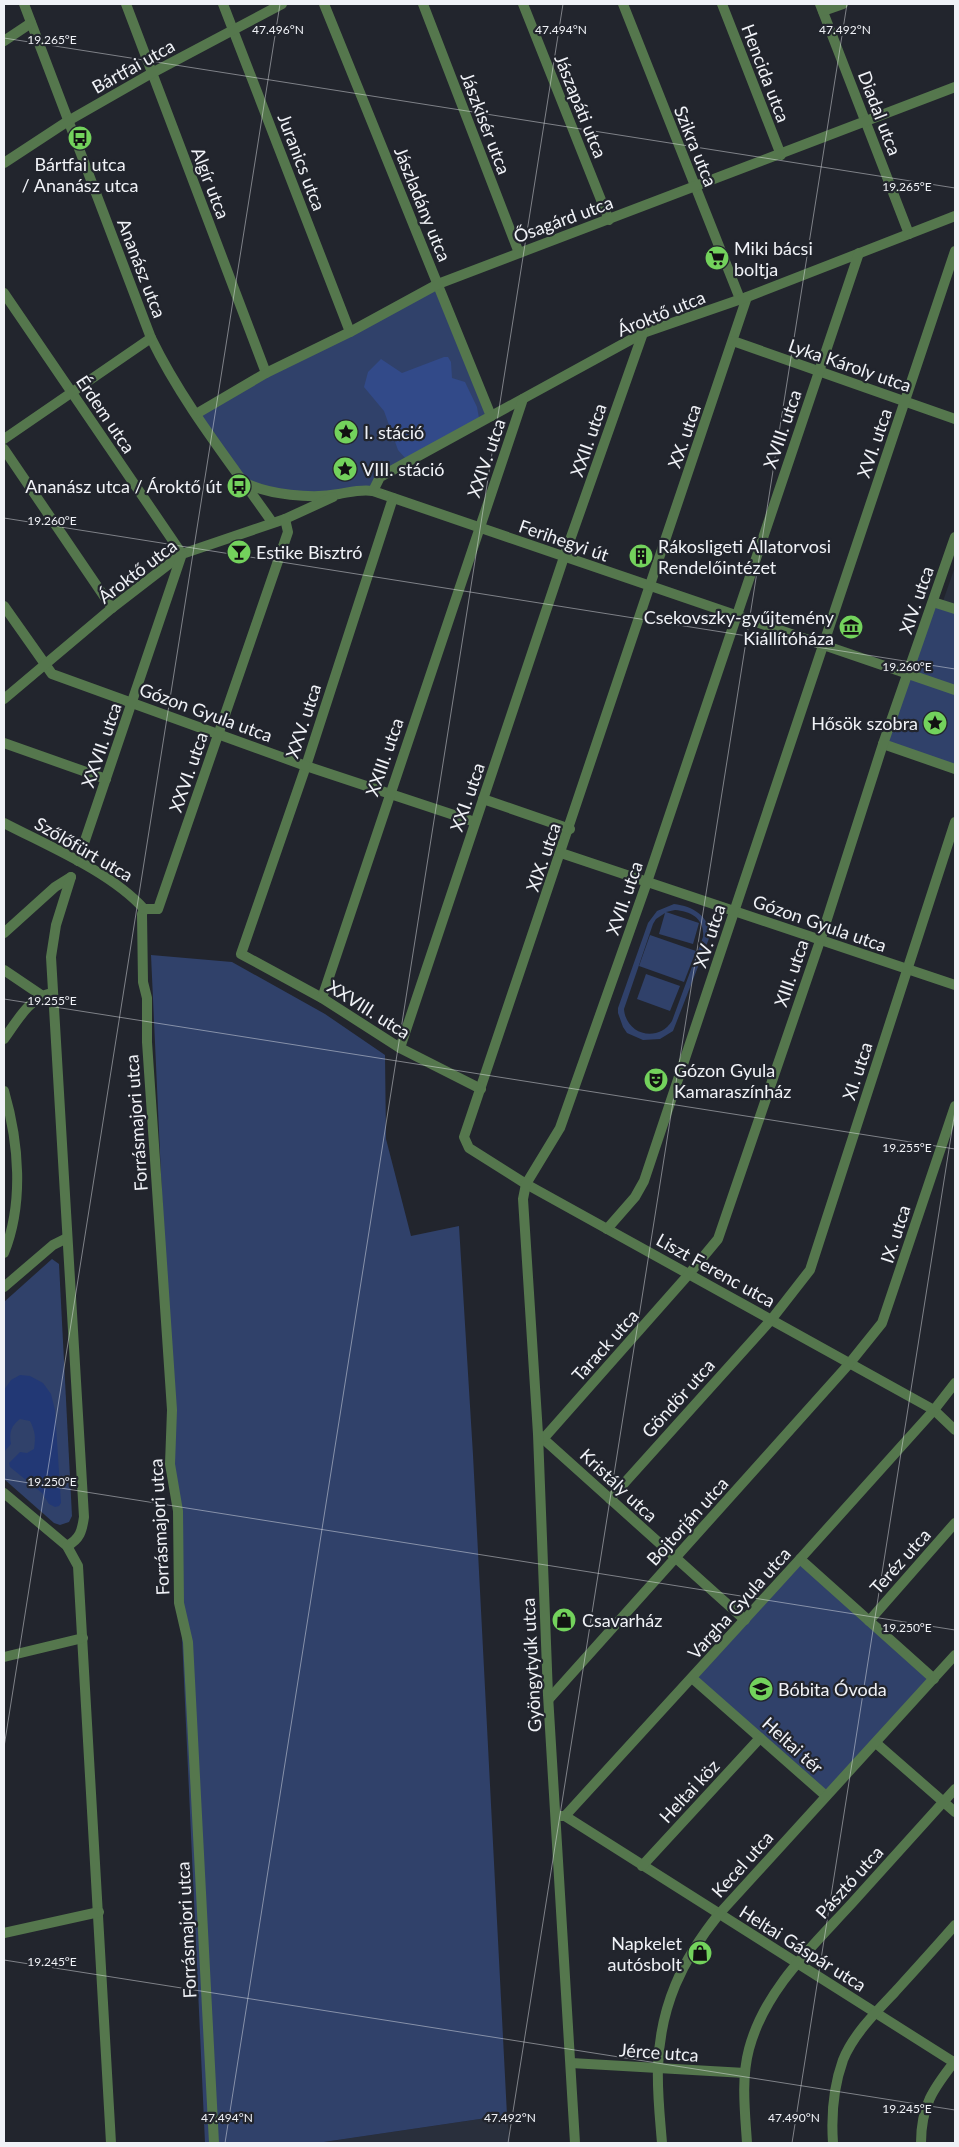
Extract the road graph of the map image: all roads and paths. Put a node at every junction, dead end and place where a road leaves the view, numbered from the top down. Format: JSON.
{"nodes":[{"id":1,"x":24,"y":4,"type":"edge"},
{"id":2,"x":126,"y":4,"type":"edge"},
{"id":3,"x":223,"y":4,"type":"edge"},
{"id":4,"x":282,"y":4,"type":"edge"},
{"id":5,"x":324,"y":4,"type":"edge"},
{"id":6,"x":423,"y":4,"type":"edge"},
{"id":7,"x":523,"y":4,"type":"edge"},
{"id":8,"x":623,"y":4,"type":"edge"},
{"id":9,"x":722,"y":4,"type":"edge"},
{"id":10,"x":843,"y":4,"type":"edge"},
{"id":11,"x":822,"y":8,"type":"edge"},
{"id":12,"x":31,"y":23,"type":"junction"},
{"id":13,"x":233,"y":30,"type":"junction"},
{"id":14,"x":4,"y":41,"type":"edge"},
{"id":15,"x":152,"y":73,"type":"junction"},
{"id":16,"x":955,"y":87,"type":"edge"},
{"id":17,"x":68,"y":121,"type":"junction"},
{"id":18,"x":865,"y":122,"type":"junction"},
{"id":19,"x":781,"y":155,"type":"junction"},
{"id":20,"x":4,"y":163,"type":"edge"},
{"id":21,"x":694,"y":185,"type":"junction"},
{"id":22,"x":955,"y":216,"type":"edge"},
{"id":23,"x":609,"y":220,"type":"junction"},
{"id":24,"x":910,"y":234,"type":"junction"},
{"id":25,"x":955,"y":251,"type":"edge"},
{"id":26,"x":519,"y":253,"type":"junction"},
{"id":27,"x":859,"y":253,"type":"junction"},
{"id":28,"x":438,"y":284,"type":"junction"},
{"id":29,"x":4,"y":293,"type":"edge"},
{"id":30,"x":744,"y":298,"type":"junction"},
{"id":31,"x":350,"y":332,"type":"junction"},
{"id":32,"x":643,"y":333,"type":"junction"},
{"id":33,"x":151,"y":338,"type":"junction"},
{"id":34,"x":733,"y":341,"type":"junction"},
{"id":35,"x":819,"y":372,"type":"junction"},
{"id":36,"x":266,"y":373,"type":"junction"},
{"id":37,"x":72,"y":392,"type":"junction"},
{"id":38,"x":523,"y":399,"type":"junction"},
{"id":39,"x":905,"y":401,"type":"junction"},
{"id":40,"x":196,"y":414,"type":"junction"},
{"id":41,"x":491,"y":416,"type":"junction"},
{"id":42,"x":955,"y":419,"type":"edge"},
{"id":43,"x":4,"y":439,"type":"edge"},
{"id":44,"x":4,"y":449,"type":"edge"},
{"id":45,"x":244,"y":482,"type":"junction"},
{"id":46,"x":373,"y":491,"type":"junction"},
{"id":47,"x":338,"y":494,"type":"junction"},
{"id":48,"x":393,"y":498,"type":"junction"},
{"id":49,"x":285,"y":519,"type":"junction"},
{"id":50,"x":272,"y":522,"type":"junction"},
{"id":51,"x":479,"y":527,"type":"junction"},
{"id":52,"x":955,"y":537,"type":"edge"},
{"id":53,"x":182,"y":554,"type":"junction"},
{"id":54,"x":564,"y":557,"type":"junction"},
{"id":55,"x":650,"y":586,"type":"junction"},
{"id":56,"x":933,"y":602,"type":"junction"},
{"id":57,"x":4,"y":606,"type":"edge"},
{"id":58,"x":112,"y":608,"type":"junction"},
{"id":59,"x":955,"y":609,"type":"edge"},
{"id":60,"x":736,"y":616,"type":"junction"},
{"id":61,"x":824,"y":645,"type":"junction"},
{"id":62,"x":44,"y":665,"type":"junction"},
{"id":63,"x":908,"y":674,"type":"junction"},
{"id":64,"x":955,"y":690,"type":"edge"},
{"id":65,"x":4,"y":699,"type":"edge"},
{"id":66,"x":133,"y":703,"type":"junction"},
{"id":67,"x":219,"y":734,"type":"junction"},
{"id":68,"x":4,"y":742,"type":"edge"},
{"id":69,"x":883,"y":744,"type":"junction"},
{"id":70,"x":306,"y":766,"type":"junction"},
{"id":71,"x":955,"y":769,"type":"edge"},
{"id":72,"x":106,"y":779,"type":"junction"},
{"id":73,"x":390,"y":792,"type":"junction"},
{"id":74,"x":483,"y":799,"type":"junction"},
{"id":75,"x":475,"y":822,"type":"junction"},
{"id":76,"x":955,"y":822,"type":"edge"},
{"id":77,"x":4,"y":823,"type":"edge"},
{"id":78,"x":570,"y":829,"type":"junction"},
{"id":79,"x":561,"y":853,"type":"junction"},
{"id":80,"x":78,"y":861,"type":"junction"},
{"id":81,"x":647,"y":882,"type":"junction"},
{"id":82,"x":144,"y":909,"type":"junction"},
{"id":83,"x":734,"y":911,"type":"junction"},
{"id":84,"x":4,"y":933,"type":"edge"},
{"id":85,"x":820,"y":941,"type":"junction"},
{"id":86,"x":241,"y":954,"type":"joint"},
{"id":87,"x":907,"y":969,"type":"junction"},
{"id":88,"x":4,"y":970,"type":"edge"},
{"id":89,"x":955,"y":985,"type":"edge"},
{"id":90,"x":52,"y":993,"type":"junction"},
{"id":91,"x":41,"y":995,"type":"junction"},
{"id":92,"x":322,"y":998,"type":"junction"},
{"id":93,"x":4,"y":1039,"type":"edge"},
{"id":94,"x":400,"y":1048,"type":"junction"},
{"id":95,"x":481,"y":1089,"type":"junction"},
{"id":96,"x":4,"y":1091,"type":"edge"},
{"id":97,"x":955,"y":1106,"type":"edge"},
{"id":98,"x":464,"y":1137,"type":"joint"},
{"id":99,"x":526,"y":1184,"type":"junction"},
{"id":100,"x":607,"y":1229,"type":"junction"},
{"id":101,"x":67,"y":1238,"type":"junction"},
{"id":102,"x":4,"y":1254,"type":"edge"},
{"id":103,"x":689,"y":1274,"type":"junction"},
{"id":104,"x":4,"y":1287,"type":"edge"},
{"id":105,"x":771,"y":1320,"type":"junction"},
{"id":106,"x":850,"y":1364,"type":"junction"},
{"id":107,"x":955,"y":1383,"type":"edge"},
{"id":108,"x":934,"y":1410,"type":"junction"},
{"id":109,"x":955,"y":1430,"type":"edge"},
{"id":110,"x":541,"y":1436,"type":"junction"},
{"id":111,"x":4,"y":1493,"type":"edge"},
{"id":112,"x":610,"y":1499,"type":"junction"},
{"id":113,"x":955,"y":1523,"type":"edge"},
{"id":114,"x":67,"y":1546,"type":"junction"},
{"id":115,"x":675,"y":1558,"type":"junction"},
{"id":116,"x":800,"y":1559,"type":"junction"},
{"id":117,"x":745,"y":1620,"type":"junction"},
{"id":118,"x":869,"y":1620,"type":"junction"},
{"id":119,"x":83,"y":1638,"type":"junction"},
{"id":120,"x":955,"y":1655,"type":"edge"},
{"id":121,"x":4,"y":1657,"type":"edge"},
{"id":122,"x":692,"y":1678,"type":"junction"},
{"id":123,"x":934,"y":1679,"type":"junction"},
{"id":124,"x":549,"y":1699,"type":"junction"},
{"id":125,"x":760,"y":1738,"type":"junction"},
{"id":126,"x":876,"y":1743,"type":"junction"},
{"id":127,"x":955,"y":1789,"type":"edge"},
{"id":128,"x":826,"y":1796,"type":"junction"},
{"id":129,"x":944,"y":1802,"type":"junction"},
{"id":130,"x":955,"y":1812,"type":"edge"},
{"id":131,"x":561,"y":1816,"type":"junction"},
{"id":132,"x":642,"y":1866,"type":"junction"},
{"id":133,"x":99,"y":1912,"type":"junction"},
{"id":134,"x":719,"y":1914,"type":"junction"},
{"id":135,"x":955,"y":1925,"type":"edge"},
{"id":136,"x":4,"y":1933,"type":"edge"},
{"id":137,"x":798,"y":1963,"type":"junction"},
{"id":138,"x":875,"y":2013,"type":"junction"},
{"id":139,"x":955,"y":2062,"type":"edge"},
{"id":140,"x":571,"y":2063,"type":"junction"},
{"id":141,"x":658,"y":2068,"type":"junction"},
{"id":142,"x":745,"y":2073,"type":"junction"},
{"id":143,"x":111,"y":2143,"type":"edge"},
{"id":144,"x":214,"y":2143,"type":"edge"},
{"id":145,"x":575,"y":2143,"type":"edge"},
{"id":146,"x":662,"y":2143,"type":"edge"},
{"id":147,"x":747,"y":2143,"type":"edge"},
{"id":148,"x":833,"y":2143,"type":"edge"},
{"id":149,"x":920,"y":2143,"type":"edge"}],
"edges":[{"from":1,"to":12,"type":"street","name":"Ananász utca"},
{"from":2,"to":15,"type":"street","name":"Algír utca"},
{"from":3,"to":13,"type":"street","name":"Juranics utca"},
{"from":4,"to":13,"type":"street","name":"Bártfai utca"},
{"from":5,"to":28,"type":"street","name":"Jászladány utca"},
{"from":6,"to":26,"type":"street","name":"Jászkisér utca"},
{"from":7,"to":23,"type":"street","name":"Jászapáti utca"},
{"from":8,"to":21,"type":"street","name":"Szikra utca"},
{"from":9,"to":19,"type":"street","name":"Hencida utca"},
{"from":10,"to":11,"type":"street"},
{"from":11,"to":18,"type":"street","name":"Diadal utca"},
{"from":12,"to":14,"type":"street"},
{"from":12,"to":17,"type":"street","name":"Ananász utca"},
{"from":13,"to":15,"type":"street","name":"Bártfai utca"},
{"from":13,"to":31,"type":"street","name":"Juranics utca"},
{"from":15,"to":17,"type":"street","name":"Bártfai utca"},
{"from":15,"to":36,"type":"street","name":"Algír utca"},
{"from":16,"to":18,"type":"street","name":"Ősagárd utca"},
{"from":17,"to":20,"type":"street","name":"Bártfai utca"},
{"from":17,"to":33,"type":"street","name":"Ananász utca"},
{"from":18,"to":19,"type":"street","name":"Ősagárd utca"},
{"from":18,"to":24,"type":"street","name":"Diadal utca"},
{"from":19,"to":21,"type":"street","name":"Ősagárd utca"},
{"from":21,"to":23,"type":"street","name":"Ősagárd utca"},
{"from":21,"to":30,"type":"street","name":"Szikra utca"},
{"from":22,"to":24,"type":"street","name":"Ároktő utca"},
{"from":23,"to":26,"type":"street","name":"Ősagárd utca"},
{"from":24,"to":27,"type":"street","name":"Ároktő utca"},
{"from":25,"to":39,"type":"street","name":"XVI. utca"},
{"from":26,"to":28,"type":"street","name":"Ősagárd utca"},
{"from":27,"to":30,"type":"street","name":"Ároktő utca"},
{"from":27,"to":35,"type":"street","name":"XVIII. utca"},
{"from":28,"to":31,"type":"street","name":"Ősagárd utca"},
{"from":28,"to":41,"type":"street","name":"Jászladány utca"},
{"from":29,"to":37,"type":"street","name":"Érdem utca"},
{"from":30,"to":32,"type":"street","name":"Ároktő utca"},
{"from":30,"to":34,"type":"street","name":"XX. utca"},
{"from":31,"to":36,"type":"street","name":"Ősagárd utca"},
{"from":32,"to":38,"type":"street","name":"Ároktő utca"},
{"from":32,"to":54,"type":"street","name":"XXII. utca"},
{"from":33,"to":37,"type":"street"},
{"from":33,"to":40,"type":"street","name":"Ananász utca"},
{"from":34,"to":35,"type":"street","name":"Lyka Károly utca"},
{"from":34,"to":55,"type":"street","name":"XX. utca"},
{"from":35,"to":39,"type":"street","name":"Lyka Károly utca"},
{"from":35,"to":60,"type":"street","name":"XVIII. utca"},
{"from":36,"to":40,"type":"street","name":"Ősagárd utca"},
{"from":37,"to":43,"type":"street"},
{"from":37,"to":53,"type":"street","name":"Érdem utca"},
{"from":38,"to":41,"type":"street","name":"Ároktő utca"},
{"from":38,"to":51,"type":"street","name":"XXIV. utca"},
{"from":39,"to":42,"type":"street","name":"Lyka Károly utca"},
{"from":39,"to":61,"type":"street","name":"XVI. utca"},
{"from":40,"to":45,"type":"street","name":"Ananász utca"},
{"from":41,"to":46,"type":"street","name":"Ároktő utca"},
{"from":44,"to":58,"type":"street"},
{"from":45,"to":47,"type":"street","name":"Ferihegyi út"},
{"from":45,"to":50,"type":"street","name":"Ananász utca"},
{"from":46,"to":47,"type":"street","name":"Ferihegyi út"},
{"from":46,"to":48,"type":"street","name":"Ferihegyi út"},
{"from":47,"to":49,"type":"street","name":"Ároktő utca"},
{"from":48,"to":51,"type":"street","name":"Ferihegyi út"},
{"from":48,"to":70,"type":"street","name":"XXV. utca"},
{"from":49,"to":50,"type":"street","name":"Ároktő utca"},
{"from":49,"to":67,"type":"street","name":"XXVI. utca"},
{"from":50,"to":53,"type":"street","name":"Ároktő utca"},
{"from":51,"to":54,"type":"street","name":"Ferihegyi út"},
{"from":51,"to":73,"type":"street","name":"XXIII. utca"},
{"from":52,"to":56,"type":"street","name":"XIV. utca"},
{"from":53,"to":58,"type":"street","name":"Ároktő utca"},
{"from":53,"to":66,"type":"street","name":"XXVII. utca"},
{"from":54,"to":55,"type":"street","name":"Ferihegyi út"},
{"from":54,"to":74,"type":"street","name":"XXI. utca"},
{"from":55,"to":60,"type":"street","name":"Ferihegyi út"},
{"from":55,"to":78,"type":"street","name":"XIX. utca"},
{"from":56,"to":59,"type":"street"},
{"from":56,"to":63,"type":"street","name":"XIV. utca"},
{"from":57,"to":62,"type":"street"},
{"from":58,"to":62,"type":"street","name":"Ároktő utca"},
{"from":60,"to":61,"type":"street","name":"Ferihegyi út"},
{"from":60,"to":81,"type":"street","name":"XVII. utca"},
{"from":61,"to":63,"type":"street","name":"Ferihegyi út"},
{"from":61,"to":83,"type":"street","name":"XV. utca"},
{"from":62,"to":65,"type":"street","name":"Ároktő utca"},
{"from":62,"to":66,"type":"street","name":"Gózon Gyula utca"},
{"from":63,"to":64,"type":"street","name":"Ferihegyi út"},
{"from":63,"to":69,"type":"street","name":"XIII. utca"},
{"from":66,"to":67,"type":"street","name":"Gózon Gyula utca"},
{"from":66,"to":72,"type":"street","name":"XXVII. utca"},
{"from":67,"to":70,"type":"street","name":"Gózon Gyula utca"},
{"from":67,"to":82,"type":"street","name":"XXVI. utca"},
{"from":68,"to":72,"type":"street"},
{"from":69,"to":71,"type":"street"},
{"from":69,"to":85,"type":"street","name":"XIII. utca"},
{"from":70,"to":73,"type":"street","name":"Gózon Gyula utca"},
{"from":70,"to":86,"type":"street","name":"XXV. utca"},
{"from":72,"to":80,"type":"street","name":"XXVII. utca"},
{"from":73,"to":75,"type":"street","name":"Gózon Gyula utca"},
{"from":73,"to":92,"type":"street","name":"XXIII. utca"},
{"from":74,"to":75,"type":"street","name":"XXI. utca"},
{"from":74,"to":78,"type":"street"},
{"from":75,"to":94,"type":"street","name":"XXI. utca"},
{"from":76,"to":87,"type":"street","name":"XI. utca"},
{"from":77,"to":80,"type":"street","name":"Szőlőfürt utca"},
{"from":78,"to":79,"type":"street","name":"XIX. utca"},
{"from":79,"to":81,"type":"street","name":"Gózon Gyula utca"},
{"from":79,"to":95,"type":"street","name":"XIX. utca"},
{"from":80,"to":82,"type":"street","name":"Szőlőfürt utca"},
{"from":81,"to":83,"type":"street","name":"Gózon Gyula utca"},
{"from":81,"to":99,"type":"street","name":"XVII. utca"},
{"from":82,"to":144,"type":"street","name":"Forrásmajori utca"},
{"from":83,"to":85,"type":"street","name":"Gózon Gyula utca"},
{"from":83,"to":100,"type":"street","name":"XV. utca"},
{"from":84,"to":90,"type":"street"},
{"from":85,"to":87,"type":"street","name":"Gózon Gyula utca"},
{"from":85,"to":103,"type":"street","name":"XIII. utca"},
{"from":86,"to":92,"type":"street","name":"XXVIII. utca"},
{"from":87,"to":89,"type":"street","name":"Gózon Gyula utca"},
{"from":87,"to":105,"type":"street","name":"XI. utca"},
{"from":88,"to":91,"type":"street"},
{"from":90,"to":91,"type":"street"},
{"from":90,"to":101,"type":"street"},
{"from":91,"to":93,"type":"street"},
{"from":92,"to":94,"type":"street","name":"XXVIII. utca"},
{"from":94,"to":95,"type":"street","name":"XXVIII. utca"},
{"from":95,"to":98,"type":"street","name":"XIX. utca"},
{"from":96,"to":102,"type":"street"},
{"from":97,"to":106,"type":"street","name":"IX. utca"},
{"from":98,"to":99,"type":"street","name":"Liszt Ferenc utca"},
{"from":99,"to":100,"type":"street","name":"Liszt Ferenc utca"},
{"from":99,"to":110,"type":"street","name":"Gyöngytyúk utca"},
{"from":100,"to":103,"type":"street","name":"Liszt Ferenc utca"},
{"from":101,"to":104,"type":"street"},
{"from":101,"to":114,"type":"street"},
{"from":103,"to":105,"type":"street","name":"Liszt Ferenc utca"},
{"from":103,"to":110,"type":"street","name":"Tarack utca"},
{"from":105,"to":106,"type":"street","name":"Liszt Ferenc utca"},
{"from":105,"to":112,"type":"street","name":"Göndör utca"},
{"from":106,"to":108,"type":"street","name":"Liszt Ferenc utca"},
{"from":106,"to":115,"type":"street","name":"Bojtorján utca"},
{"from":107,"to":108,"type":"street","name":"Vargha Gyula utca"},
{"from":108,"to":109,"type":"street","name":"Liszt Ferenc utca"},
{"from":108,"to":116,"type":"street","name":"Vargha Gyula utca"},
{"from":110,"to":112,"type":"street","name":"Kristály utca"},
{"from":110,"to":124,"type":"street","name":"Gyöngytyúk utca"},
{"from":111,"to":114,"type":"street"},
{"from":112,"to":115,"type":"street","name":"Kristály utca"},
{"from":113,"to":118,"type":"street","name":"Teréz utca"},
{"from":114,"to":119,"type":"street"},
{"from":115,"to":117,"type":"street","name":"Kristály utca"},
{"from":115,"to":124,"type":"street","name":"Bojtorján utca"},
{"from":116,"to":117,"type":"street","name":"Vargha Gyula utca"},
{"from":116,"to":118,"type":"street"},
{"from":117,"to":122,"type":"street","name":"Vargha Gyula utca"},
{"from":118,"to":123,"type":"street"},
{"from":119,"to":121,"type":"street"},
{"from":119,"to":133,"type":"street"},
{"from":120,"to":123,"type":"street","name":"Kecel utca"},
{"from":122,"to":125,"type":"street","name":"Heltai tér"},
{"from":122,"to":131,"type":"street","name":"Vargha Gyula utca"},
{"from":123,"to":126,"type":"street","name":"Kecel utca"},
{"from":124,"to":131,"type":"street","name":"Gyöngytyúk utca"},
{"from":125,"to":128,"type":"street","name":"Heltai tér"},
{"from":125,"to":132,"type":"street","name":"Heltai köz"},
{"from":126,"to":128,"type":"street","name":"Kecel utca"},
{"from":126,"to":129,"type":"street"},
{"from":127,"to":129,"type":"street","name":"Pásztó utca"},
{"from":128,"to":134,"type":"street","name":"Kecel utca"},
{"from":129,"to":130,"type":"street"},
{"from":129,"to":137,"type":"street","name":"Pásztó utca"},
{"from":131,"to":132,"type":"street","name":"Heltai Gáspár utca"},
{"from":131,"to":140,"type":"street","name":"Gyöngytyúk utca"},
{"from":132,"to":134,"type":"street","name":"Heltai Gáspár utca"},
{"from":133,"to":136,"type":"street"},
{"from":133,"to":143,"type":"street"},
{"from":134,"to":137,"type":"street","name":"Heltai Gáspár utca"},
{"from":134,"to":141,"type":"street","name":"Kecel utca"},
{"from":135,"to":138,"type":"street"},
{"from":137,"to":138,"type":"street","name":"Heltai Gáspár utca"},
{"from":137,"to":142,"type":"street","name":"Pásztó utca"},
{"from":138,"to":139,"type":"street","name":"Heltai Gáspár utca"},
{"from":138,"to":148,"type":"street"},
{"from":139,"to":149,"type":"street"},
{"from":140,"to":141,"type":"street","name":"Jérce utca"},
{"from":140,"to":145,"type":"street","name":"Gyöngytyúk utca"},
{"from":141,"to":142,"type":"street","name":"Jérce utca"},
{"from":141,"to":146,"type":"street","name":"Kecel utca"},
{"from":142,"to":147,"type":"street","name":"Pásztó utca"}]}
